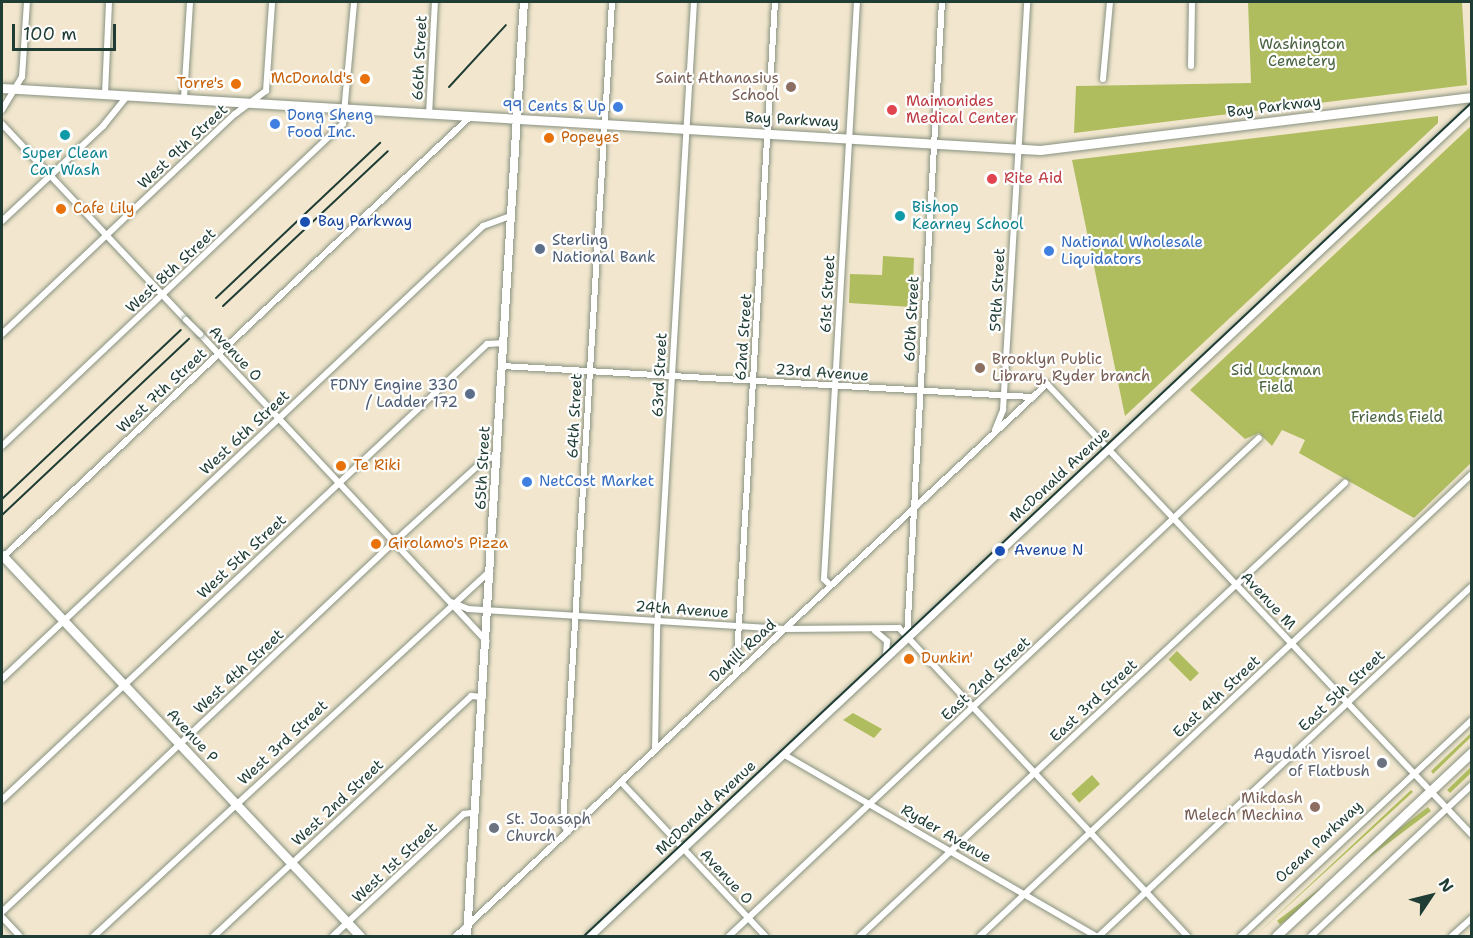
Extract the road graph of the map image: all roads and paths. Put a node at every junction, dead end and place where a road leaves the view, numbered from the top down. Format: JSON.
{"nodes":[{"id":1,"x":27,"y":2,"type":"edge"},
{"id":2,"x":109,"y":2,"type":"edge"},
{"id":3,"x":190,"y":2,"type":"edge"},
{"id":4,"x":272,"y":2,"type":"edge"},
{"id":5,"x":354,"y":2,"type":"edge"},
{"id":6,"x":435,"y":2,"type":"edge"},
{"id":7,"x":524,"y":2,"type":"edge"},
{"id":8,"x":612,"y":2,"type":"edge"},
{"id":9,"x":694,"y":2,"type":"edge"},
{"id":10,"x":775,"y":2,"type":"edge"},
{"id":11,"x":857,"y":2,"type":"edge"},
{"id":12,"x":942,"y":2,"type":"edge"},
{"id":13,"x":1028,"y":2,"type":"edge"},
{"id":14,"x":1110,"y":2,"type":"edge"},
{"id":15,"x":1192,"y":2,"type":"edge"},
{"id":16,"x":1191,"y":66,"type":"dead end"},
{"id":17,"x":1102,"y":79,"type":"dead end"},
{"id":18,"x":2,"y":88,"type":"edge"},
{"id":19,"x":16,"y":89,"type":"junction"},
{"id":20,"x":105,"y":94,"type":"junction"},
{"id":21,"x":128,"y":95,"type":"junction"},
{"id":22,"x":1472,"y":97,"type":"edge"},
{"id":23,"x":184,"y":98,"type":"junction"},
{"id":24,"x":251,"y":102,"type":"junction"},
{"id":25,"x":348,"y":108,"type":"junction"},
{"id":26,"x":1472,"y":108,"type":"edge"},
{"id":27,"x":2,"y":110,"type":"edge"},
{"id":28,"x":429,"y":115,"type":"junction"},
{"id":29,"x":470,"y":117,"type":"junction"},
{"id":30,"x":517,"y":119,"type":"junction"},
{"id":31,"x":2,"y":124,"type":"edge"},
{"id":32,"x":605,"y":124,"type":"junction"},
{"id":33,"x":687,"y":128,"type":"junction"},
{"id":34,"x":768,"y":134,"type":"junction"},
{"id":35,"x":850,"y":138,"type":"junction"},
{"id":36,"x":934,"y":144,"type":"junction"},
{"id":37,"x":1019,"y":148,"type":"junction"},
{"id":38,"x":50,"y":176,"type":"junction"},
{"id":39,"x":511,"y":216,"type":"junction"},
{"id":40,"x":2,"y":221,"type":"edge"},
{"id":41,"x":106,"y":235,"type":"junction"},
{"id":42,"x":162,"y":295,"type":"junction"},
{"id":43,"x":2,"y":334,"type":"edge"},
{"id":44,"x":504,"y":343,"type":"junction"},
{"id":45,"x":219,"y":354,"type":"junction"},
{"id":46,"x":502,"y":366,"type":"junction"},
{"id":47,"x":590,"y":371,"type":"junction"},
{"id":48,"x":672,"y":376,"type":"junction"},
{"id":49,"x":753,"y":381,"type":"junction"},
{"id":50,"x":1047,"y":384,"type":"joint"},
{"id":51,"x":835,"y":386,"type":"junction"},
{"id":52,"x":919,"y":392,"type":"junction"},
{"id":53,"x":1004,"y":397,"type":"junction"},
{"id":54,"x":1032,"y":397,"type":"junction"},
{"id":55,"x":279,"y":418,"type":"junction"},
{"id":56,"x":993,"y":434,"type":"junction"},
{"id":57,"x":1259,"y":438,"type":"dead end"},
{"id":58,"x":2,"y":446,"type":"edge"},
{"id":59,"x":1108,"y":449,"type":"junction"},
{"id":60,"x":497,"y":456,"type":"junction"},
{"id":61,"x":1472,"y":474,"type":"edge"},
{"id":62,"x":339,"y":482,"type":"junction"},
{"id":63,"x":1345,"y":483,"type":"dead end"},
{"id":64,"x":912,"y":508,"type":"junction"},
{"id":65,"x":1174,"y":518,"type":"junction"},
{"id":66,"x":394,"y":542,"type":"junction"},
{"id":67,"x":2,"y":556,"type":"edge"},
{"id":68,"x":490,"y":571,"type":"junction"},
{"id":69,"x":1236,"y":584,"type":"junction"},
{"id":70,"x":830,"y":585,"type":"junction"},
{"id":71,"x":1472,"y":586,"type":"edge"},
{"id":72,"x":451,"y":602,"type":"junction"},
{"id":73,"x":488,"y":610,"type":"junction"},
{"id":74,"x":576,"y":616,"type":"junction"},
{"id":75,"x":63,"y":621,"type":"junction"},
{"id":76,"x":657,"y":621,"type":"junction"},
{"id":77,"x":738,"y":626,"type":"junction"},
{"id":78,"x":784,"y":629,"type":"junction"},
{"id":79,"x":875,"y":631,"type":"junction"},
{"id":80,"x":907,"y":637,"type":"junction"},
{"id":81,"x":486,"y":641,"type":"junction"},
{"id":82,"x":1292,"y":643,"type":"junction"},
{"id":83,"x":886,"y":657,"type":"junction"},
{"id":84,"x":736,"y":674,"type":"junction"},
{"id":85,"x":2,"y":679,"type":"edge"},
{"id":86,"x":124,"y":685,"type":"junction"},
{"id":87,"x":483,"y":697,"type":"junction"},
{"id":88,"x":1348,"y":702,"type":"junction"},
{"id":89,"x":972,"y":708,"type":"junction"},
{"id":90,"x":1472,"y":720,"type":"edge"},
{"id":91,"x":179,"y":744,"type":"junction"},
{"id":92,"x":655,"y":749,"type":"junction"},
{"id":93,"x":1472,"y":752,"type":"edge"},
{"id":94,"x":783,"y":754,"type":"junction"},
{"id":95,"x":1034,"y":774,"type":"junction"},
{"id":96,"x":1414,"y":774,"type":"junction"},
{"id":97,"x":621,"y":782,"type":"junction"},
{"id":98,"x":1472,"y":786,"type":"edge"},
{"id":99,"x":1430,"y":791,"type":"junction"},
{"id":100,"x":2,"y":800,"type":"edge"},
{"id":101,"x":235,"y":804,"type":"junction"},
{"id":102,"x":870,"y":804,"type":"junction"},
{"id":103,"x":1447,"y":808,"type":"junction"},
{"id":104,"x":476,"y":812,"type":"junction"},
{"id":105,"x":568,"y":832,"type":"junction"},
{"id":106,"x":1090,"y":833,"type":"junction"},
{"id":107,"x":1472,"y":835,"type":"edge"},
{"id":108,"x":683,"y":849,"type":"junction"},
{"id":109,"x":952,"y":851,"type":"junction"},
{"id":110,"x":291,"y":864,"type":"junction"},
{"id":111,"x":1146,"y":893,"type":"junction"},
{"id":112,"x":1024,"y":895,"type":"junction"},
{"id":113,"x":2,"y":912,"type":"edge"},
{"id":114,"x":2,"y":917,"type":"edge"},
{"id":115,"x":1472,"y":918,"type":"edge"},
{"id":116,"x":748,"y":919,"type":"junction"},
{"id":117,"x":347,"y":923,"type":"junction"},
{"id":118,"x":468,"y":924,"type":"junction"},
{"id":119,"x":20,"y":936,"type":"edge"},
{"id":120,"x":94,"y":936,"type":"edge"},
{"id":121,"x":214,"y":936,"type":"edge"},
{"id":122,"x":333,"y":936,"type":"edge"},
{"id":123,"x":360,"y":936,"type":"edge"},
{"id":124,"x":456,"y":936,"type":"edge"},
{"id":125,"x":468,"y":936,"type":"edge"},
{"id":126,"x":590,"y":936,"type":"edge"},
{"id":127,"x":729,"y":936,"type":"edge"},
{"id":128,"x":765,"y":936,"type":"edge"},
{"id":129,"x":860,"y":936,"type":"edge"},
{"id":130,"x":980,"y":936,"type":"edge"},
{"id":131,"x":1097,"y":936,"type":"edge"},
{"id":132,"x":1187,"y":936,"type":"edge"},
{"id":133,"x":1240,"y":936,"type":"edge"},
{"id":134,"x":1276,"y":936,"type":"edge"},
{"id":135,"x":1311,"y":936,"type":"edge"},
{"id":136,"x":1452,"y":936,"type":"edge"}],
"edges":[{"from":1,"to":19,"type":"street"},
{"from":2,"to":20,"type":"street"},
{"from":3,"to":23,"type":"street"},
{"from":4,"to":24,"type":"street","name":"West 9th Street"},
{"from":5,"to":25,"type":"street"},
{"from":6,"to":28,"type":"street","name":"66th Street"},
{"from":7,"to":30,"type":"main road","name":"65th Street"},
{"from":8,"to":32,"type":"street","name":"64th Street"},
{"from":9,"to":33,"type":"street","name":"63rd Street"},
{"from":10,"to":34,"type":"street","name":"62nd Street"},
{"from":11,"to":35,"type":"street","name":"61st Street"},
{"from":12,"to":36,"type":"street","name":"60th Street"},
{"from":13,"to":37,"type":"street","name":"59th Street"},
{"from":14,"to":17,"type":"street"},
{"from":15,"to":16,"type":"street"},
{"from":18,"to":19,"type":"main road","name":"Bay Parkway"},
{"from":19,"to":20,"type":"main road","name":"Bay Parkway"},
{"from":19,"to":27,"type":"street"},
{"from":20,"to":21,"type":"main road","name":"Bay Parkway"},
{"from":21,"to":23,"type":"main road","name":"Bay Parkway"},
{"from":21,"to":38,"type":"street"},
{"from":22,"to":37,"type":"main road","name":"Bay Parkway"},
{"from":23,"to":24,"type":"main road","name":"Bay Parkway"},
{"from":24,"to":25,"type":"main road","name":"Bay Parkway"},
{"from":24,"to":41,"type":"street","name":"West 9th Street"},
{"from":25,"to":28,"type":"main road","name":"Bay Parkway"},
{"from":25,"to":42,"type":"street","name":"West 8th Street"},
{"from":26,"to":59,"type":"main road","name":"McDonald Avenue"},
{"from":28,"to":29,"type":"main road","name":"Bay Parkway"},
{"from":29,"to":30,"type":"main road","name":"Bay Parkway"},
{"from":29,"to":45,"type":"street","name":"West 7th Street"},
{"from":30,"to":32,"type":"main road","name":"Bay Parkway"},
{"from":30,"to":39,"type":"main road","name":"65th Street"},
{"from":31,"to":38,"type":"street","name":"Avenue O"},
{"from":32,"to":33,"type":"main road","name":"Bay Parkway"},
{"from":32,"to":47,"type":"street","name":"64th Street"},
{"from":33,"to":34,"type":"main road","name":"Bay Parkway"},
{"from":33,"to":48,"type":"street","name":"63rd Street"},
{"from":34,"to":35,"type":"main road","name":"Bay Parkway"},
{"from":34,"to":49,"type":"street","name":"62nd Street"},
{"from":35,"to":36,"type":"main road","name":"Bay Parkway"},
{"from":35,"to":51,"type":"street","name":"61st Street"},
{"from":36,"to":37,"type":"main road","name":"Bay Parkway"},
{"from":36,"to":52,"type":"street","name":"60th Street"},
{"from":37,"to":53,"type":"street","name":"59th Street"},
{"from":38,"to":40,"type":"street"},
{"from":38,"to":41,"type":"street","name":"Avenue O"},
{"from":39,"to":44,"type":"main road","name":"65th Street"},
{"from":39,"to":55,"type":"street","name":"West 6th Street"},
{"from":41,"to":42,"type":"street","name":"Avenue O"},
{"from":41,"to":43,"type":"street","name":"West 9th Street"},
{"from":42,"to":45,"type":"street","name":"Avenue O","bridge":true},
{"from":42,"to":58,"type":"street","name":"West 8th Street"},
{"from":44,"to":46,"type":"main road","name":"65th Street"},
{"from":44,"to":62,"type":"street","name":"West 5th Street"},
{"from":45,"to":55,"type":"street","name":"Avenue O"},
{"from":45,"to":67,"type":"street","name":"West 7th Street"},
{"from":46,"to":47,"type":"street","name":"23rd Avenue"},
{"from":46,"to":60,"type":"main road","name":"65th Street"},
{"from":47,"to":48,"type":"street","name":"23rd Avenue"},
{"from":47,"to":74,"type":"street","name":"64th Street"},
{"from":48,"to":49,"type":"street","name":"23rd Avenue"},
{"from":48,"to":76,"type":"street","name":"63rd Street"},
{"from":49,"to":51,"type":"street","name":"23rd Avenue"},
{"from":49,"to":77,"type":"street","name":"62nd Street"},
{"from":50,"to":54,"type":"street","name":"Dahill Road"},
{"from":50,"to":59,"type":"street","name":"Avenue M"},
{"from":51,"to":52,"type":"street","name":"23rd Avenue"},
{"from":51,"to":70,"type":"street","name":"61st Street"},
{"from":52,"to":53,"type":"street","name":"23rd Avenue"},
{"from":52,"to":64,"type":"street","name":"60th Street"},
{"from":53,"to":54,"type":"street","name":"23rd Avenue"},
{"from":53,"to":56,"type":"street","name":"59th Street"},
{"from":54,"to":56,"type":"street","name":"Dahill Road"},
{"from":55,"to":62,"type":"street","name":"Avenue O"},
{"from":55,"to":75,"type":"street","name":"West 6th Street"},
{"from":56,"to":64,"type":"street","name":"Dahill Road"},
{"from":57,"to":65,"type":"street","name":"East 2nd Street"},
{"from":59,"to":65,"type":"street","name":"Avenue M"},
{"from":59,"to":80,"type":"main road","name":"McDonald Avenue"},
{"from":60,"to":66,"type":"street","name":"West 4th Street"},
{"from":60,"to":68,"type":"main road","name":"65th Street"},
{"from":61,"to":82,"type":"street","name":"East 4th Street"},
{"from":62,"to":66,"type":"street","name":"Avenue O"},
{"from":62,"to":86,"type":"street","name":"West 5th Street"},
{"from":63,"to":69,"type":"street","name":"East 3rd Street"},
{"from":64,"to":70,"type":"street","name":"Dahill Road"},
{"from":64,"to":80,"type":"street","name":"60th Street"},
{"from":65,"to":69,"type":"street","name":"Avenue M"},
{"from":65,"to":89,"type":"street","name":"East 2nd Street"},
{"from":66,"to":72,"type":"street","name":"Avenue O"},
{"from":66,"to":91,"type":"street","name":"West 4th Street"},
{"from":67,"to":75,"type":"main road","name":"Avenue P"},
{"from":68,"to":72,"type":"street","name":"West 3rd Street"},
{"from":68,"to":73,"type":"main road","name":"65th Street"},
{"from":69,"to":82,"type":"street","name":"Avenue M"},
{"from":69,"to":95,"type":"street","name":"East 3rd Street"},
{"from":70,"to":78,"type":"street","name":"Dahill Road"},
{"from":71,"to":88,"type":"street","name":"East 5th Street"},
{"from":72,"to":73,"type":"street"},
{"from":72,"to":81,"type":"street","name":"Avenue O"},
{"from":72,"to":101,"type":"street","name":"West 3rd Street"},
{"from":73,"to":74,"type":"street","name":"24th Avenue"},
{"from":73,"to":81,"type":"main road","name":"65th Street"},
{"from":74,"to":76,"type":"street","name":"24th Avenue"},
{"from":74,"to":105,"type":"street","name":"64th Street"},
{"from":75,"to":85,"type":"street","name":"West 6th Street"},
{"from":75,"to":86,"type":"main road","name":"Avenue P"},
{"from":76,"to":77,"type":"street","name":"24th Avenue"},
{"from":76,"to":92,"type":"street","name":"63rd Street"},
{"from":77,"to":78,"type":"street","name":"24th Avenue"},
{"from":77,"to":84,"type":"street","name":"62nd Street"},
{"from":78,"to":79,"type":"street","name":"24th Avenue"},
{"from":78,"to":84,"type":"street","name":"Dahill Road"},
{"from":79,"to":80,"type":"street","name":"24th Avenue"},
{"from":79,"to":83,"type":"street"},
{"from":80,"to":83,"type":"main road","name":"McDonald Avenue"},
{"from":80,"to":89,"type":"street"},
{"from":81,"to":87,"type":"main road","name":"65th Street"},
{"from":82,"to":88,"type":"street","name":"Avenue M"},
{"from":82,"to":106,"type":"street","name":"East 4th Street"},
{"from":83,"to":94,"type":"main road","name":"McDonald Avenue"},
{"from":84,"to":92,"type":"street","name":"Dahill Road"},
{"from":86,"to":91,"type":"main road","name":"Avenue P"},
{"from":86,"to":100,"type":"street","name":"West 5th Street"},
{"from":87,"to":104,"type":"main road","name":"65th Street"},
{"from":87,"to":110,"type":"street","name":"West 2nd Street"},
{"from":88,"to":96,"type":"street","name":"Avenue M"},
{"from":88,"to":111,"type":"street","name":"East 5th Street"},
{"from":89,"to":95,"type":"street"},
{"from":89,"to":102,"type":"street","name":"East 2nd Street"},
{"from":90,"to":96,"type":"street","name":"Ocean Parkway"},
{"from":91,"to":101,"type":"main road","name":"Avenue P"},
{"from":91,"to":113,"type":"street","name":"West 4th Street"},
{"from":92,"to":97,"type":"street","name":"Dahill Road"},
{"from":93,"to":99,"type":"main road"},
{"from":94,"to":102,"type":"street","name":"Ryder Avenue"},
{"from":94,"to":108,"type":"main road","name":"McDonald Avenue"},
{"from":95,"to":106,"type":"street"},
{"from":95,"to":109,"type":"street","name":"East 3rd Street"},
{"from":96,"to":99,"type":"street","name":"Avenue M"},
{"from":96,"to":133,"type":"street","name":"Ocean Parkway"},
{"from":97,"to":105,"type":"street","name":"Dahill Road"},
{"from":97,"to":108,"type":"street","name":"Avenue O"},
{"from":98,"to":103,"type":"street"},
{"from":99,"to":103,"type":"street","name":"Avenue M"},
{"from":99,"to":134,"type":"main road"},
{"from":101,"to":110,"type":"main road","name":"Avenue P"},
{"from":101,"to":120,"type":"street","name":"West 3rd Street"},
{"from":102,"to":109,"type":"street","name":"Ryder Avenue"},
{"from":102,"to":116,"type":"street","name":"East 2nd Street"},
{"from":103,"to":107,"type":"street","name":"Avenue M"},
{"from":103,"to":135,"type":"street"},
{"from":104,"to":117,"type":"street","name":"West 1st Street"},
{"from":104,"to":118,"type":"main road","name":"65th Street"},
{"from":105,"to":118,"type":"street","name":"Dahill Road"},
{"from":106,"to":111,"type":"street"},
{"from":106,"to":112,"type":"street","name":"East 4th Street"},
{"from":108,"to":116,"type":"street","name":"Avenue O"},
{"from":108,"to":126,"type":"main road","name":"McDonald Avenue"},
{"from":109,"to":112,"type":"street","name":"Ryder Avenue"},
{"from":109,"to":129,"type":"street","name":"East 3rd Street"},
{"from":110,"to":117,"type":"main road","name":"Avenue P"},
{"from":110,"to":121,"type":"street","name":"West 2nd Street"},
{"from":111,"to":131,"type":"street","name":"East 5th Street"},
{"from":111,"to":132,"type":"street"},
{"from":112,"to":130,"type":"street","name":"East 4th Street"},
{"from":112,"to":131,"type":"street","name":"Ryder Avenue"},
{"from":114,"to":119,"type":"street"},
{"from":115,"to":136,"type":"street"},
{"from":116,"to":127,"type":"street","name":"East 2nd Street"},
{"from":116,"to":128,"type":"street","name":"Avenue O"},
{"from":117,"to":122,"type":"street","name":"West 1st Street"},
{"from":117,"to":123,"type":"main road","name":"Avenue P"},
{"from":118,"to":124,"type":"street","name":"Dahill Road"},
{"from":118,"to":125,"type":"main road","name":"65th Street"}]}
